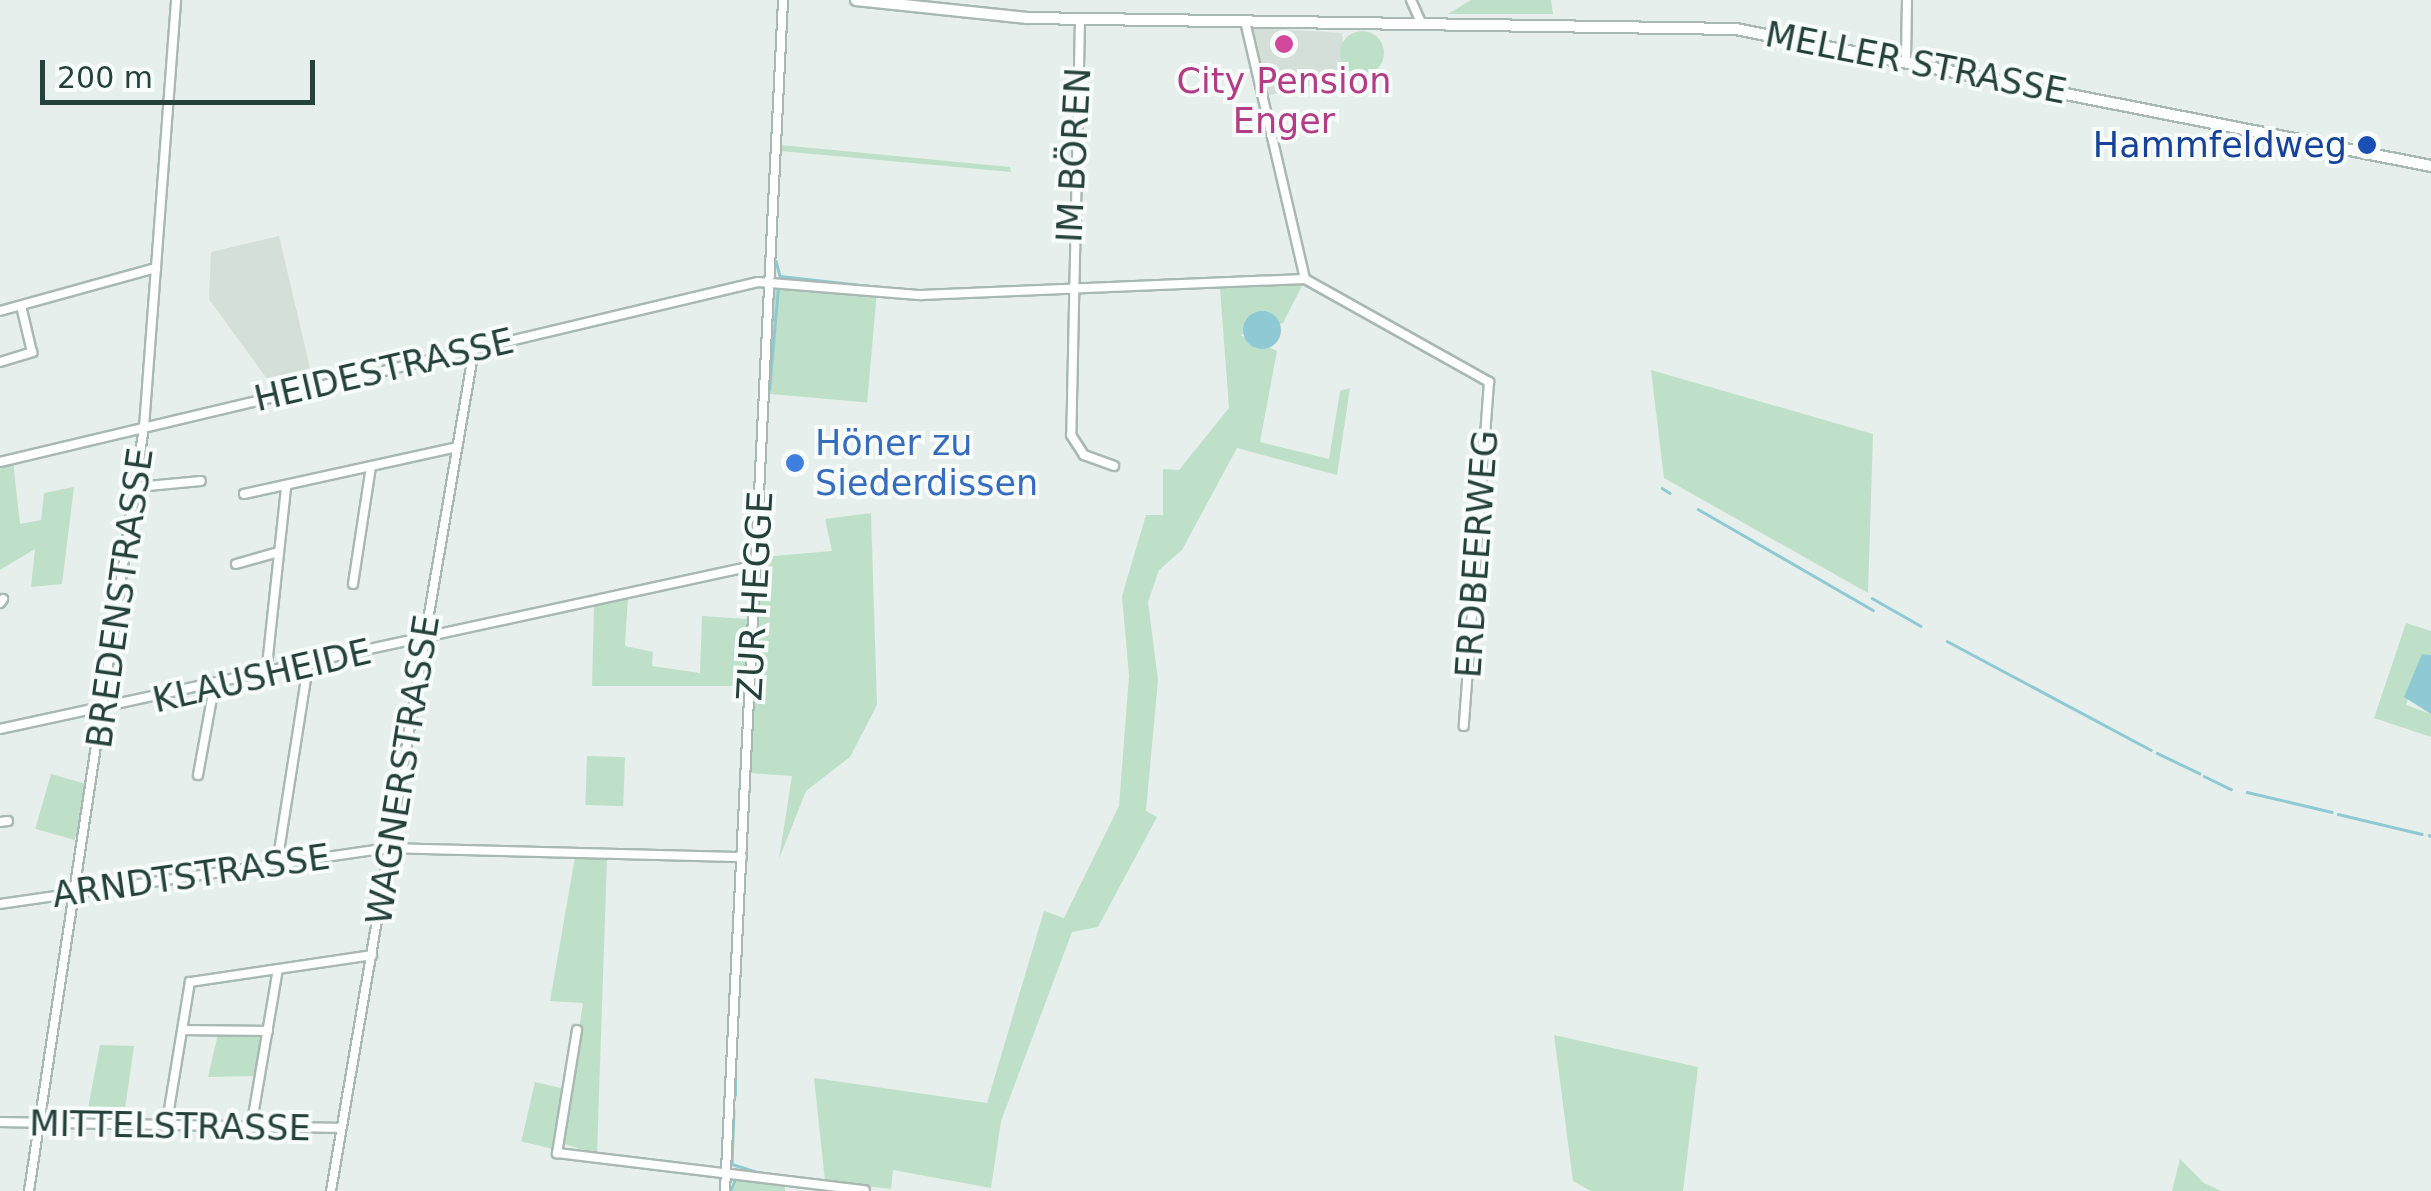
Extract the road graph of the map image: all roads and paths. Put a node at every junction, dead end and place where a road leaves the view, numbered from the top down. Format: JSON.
{"nodes":[{"id":1,"x":176,"y":0,"type":"edge"},
{"id":2,"x":783,"y":0,"type":"edge"},
{"id":3,"x":856,"y":0,"type":"edge"},
{"id":4,"x":1907,"y":0,"type":"edge"},
{"id":5,"x":1413,"y":1,"type":"edge"},
{"id":6,"x":1080,"y":19,"type":"junction"},
{"id":7,"x":1245,"y":20,"type":"junction"},
{"id":8,"x":1421,"y":22,"type":"junction"},
{"id":9,"x":1906,"y":58,"type":"junction"},
{"id":10,"x":2431,"y":166,"type":"edge"},
{"id":11,"x":156,"y":268,"type":"junction"},
{"id":12,"x":1305,"y":279,"type":"junction"},
{"id":13,"x":768,"y":280,"type":"junction"},
{"id":14,"x":1068,"y":290,"type":"junction"},
{"id":15,"x":21,"y":306,"type":"junction"},
{"id":16,"x":0,"y":312,"type":"edge"},
{"id":17,"x":474,"y":349,"type":"junction"},
{"id":18,"x":0,"y":362,"type":"edge"},
{"id":19,"x":144,"y":427,"type":"junction"},
{"id":20,"x":457,"y":447,"type":"junction"},
{"id":21,"x":0,"y":462,"type":"edge"},
{"id":22,"x":1114,"y":466,"type":"dead end"},
{"id":23,"x":371,"y":467,"type":"junction"},
{"id":24,"x":201,"y":481,"type":"dead end"},
{"id":25,"x":137,"y":487,"type":"junction"},
{"id":26,"x":286,"y":488,"type":"junction"},
{"id":27,"x":244,"y":494,"type":"dead end"},
{"id":28,"x":274,"y":553,"type":"junction"},
{"id":29,"x":236,"y":564,"type":"dead end"},
{"id":30,"x":756,"y":564,"type":"junction"},
{"id":31,"x":353,"y":584,"type":"dead end"},
{"id":32,"x":424,"y":639,"type":"junction"},
{"id":33,"x":308,"y":666,"type":"junction"},
{"id":34,"x":266,"y":675,"type":"junction"},
{"id":35,"x":214,"y":687,"type":"junction"},
{"id":36,"x":105,"y":711,"type":"junction"},
{"id":37,"x":1464,"y":726,"type":"dead end"},
{"id":38,"x":0,"y":729,"type":"edge"},
{"id":39,"x":198,"y":775,"type":"dead end"},
{"id":40,"x":389,"y":848,"type":"junction"},
{"id":41,"x":742,"y":857,"type":"junction"},
{"id":42,"x":277,"y":864,"type":"junction"},
{"id":43,"x":77,"y":893,"type":"junction"},
{"id":44,"x":0,"y":904,"type":"edge"},
{"id":45,"x":372,"y":955,"type":"junction"},
{"id":46,"x":278,"y":969,"type":"junction"},
{"id":47,"x":182,"y":1030,"type":"junction"},
{"id":48,"x":578,"y":1030,"type":"dead end"},
{"id":49,"x":268,"y":1031,"type":"junction"},
{"id":50,"x":0,"y":1122,"type":"edge"},
{"id":51,"x":166,"y":1128,"type":"junction"},
{"id":52,"x":250,"y":1128,"type":"junction"},
{"id":53,"x":341,"y":1128,"type":"junction"},
{"id":54,"x":43,"y":1130,"type":"junction"},
{"id":55,"x":726,"y":1173,"type":"junction"},
{"id":56,"x":865,"y":1190,"type":"edge"},
{"id":57,"x":30,"y":1191,"type":"edge"},
{"id":58,"x":330,"y":1191,"type":"edge"},
{"id":59,"x":725,"y":1191,"type":"edge"}],
"edges":[{"from":1,"to":11,"type":"street","name":"BREDENSTRASSE"},
{"from":2,"to":13,"type":"street","name":"ZUR HEGGE"},
{"from":3,"to":6,"type":"main road","name":"MELLER STRASSE"},
{"from":4,"to":9,"type":"street"},
{"from":5,"to":8,"type":"street"},
{"from":6,"to":7,"type":"main road","name":"MELLER STRASSE"},
{"from":6,"to":14,"type":"street","name":"IM BÖREN"},
{"from":7,"to":8,"type":"main road","name":"MELLER STRASSE"},
{"from":7,"to":12,"type":"street"},
{"from":8,"to":9,"type":"main road","name":"MELLER STRASSE"},
{"from":9,"to":10,"type":"main road","name":"MELLER STRASSE"},
{"from":11,"to":15,"type":"street"},
{"from":11,"to":19,"type":"street","name":"BREDENSTRASSE"},
{"from":12,"to":14,"type":"street","name":"HEIDESTRASSE"},
{"from":12,"to":37,"type":"street","name":"ERDBEERWEG"},
{"from":13,"to":14,"type":"street","name":"HEIDESTRASSE"},
{"from":13,"to":17,"type":"street","name":"HEIDESTRASSE"},
{"from":13,"to":30,"type":"street","name":"ZUR HEGGE"},
{"from":14,"to":22,"type":"street","name":"IM BÖREN"},
{"from":15,"to":16,"type":"street"},
{"from":15,"to":18,"type":"street"},
{"from":17,"to":19,"type":"street","name":"HEIDESTRASSE"},
{"from":17,"to":20,"type":"street","name":"WAGNERSTRASSE"},
{"from":19,"to":21,"type":"street","name":"HEIDESTRASSE"},
{"from":19,"to":25,"type":"street","name":"BREDENSTRASSE"},
{"from":20,"to":23,"type":"street"},
{"from":20,"to":32,"type":"street","name":"WAGNERSTRASSE"},
{"from":23,"to":26,"type":"street"},
{"from":23,"to":31,"type":"street"},
{"from":24,"to":25,"type":"street"},
{"from":25,"to":36,"type":"street","name":"BREDENSTRASSE"},
{"from":26,"to":27,"type":"street"},
{"from":26,"to":28,"type":"street"},
{"from":28,"to":29,"type":"street"},
{"from":28,"to":34,"type":"street"},
{"from":30,"to":32,"type":"street","name":"KLAUSHEIDE"},
{"from":30,"to":41,"type":"street","name":"ZUR HEGGE"},
{"from":32,"to":33,"type":"street","name":"KLAUSHEIDE"},
{"from":32,"to":40,"type":"street","name":"WAGNERSTRASSE"},
{"from":33,"to":34,"type":"street","name":"KLAUSHEIDE"},
{"from":33,"to":42,"type":"street"},
{"from":34,"to":35,"type":"street","name":"KLAUSHEIDE"},
{"from":35,"to":36,"type":"street","name":"KLAUSHEIDE"},
{"from":35,"to":39,"type":"street"},
{"from":36,"to":38,"type":"street","name":"KLAUSHEIDE"},
{"from":36,"to":43,"type":"street","name":"BREDENSTRASSE"},
{"from":40,"to":41,"type":"street","name":"ARNDTSTRASSE"},
{"from":40,"to":42,"type":"street","name":"ARNDTSTRASSE"},
{"from":40,"to":45,"type":"street","name":"WAGNERSTRASSE"},
{"from":41,"to":55,"type":"street","name":"ZUR HEGGE"},
{"from":42,"to":43,"type":"street","name":"ARNDTSTRASSE"},
{"from":43,"to":44,"type":"street","name":"ARNDTSTRASSE"},
{"from":43,"to":54,"type":"street","name":"BREDENSTRASSE"},
{"from":45,"to":46,"type":"street"},
{"from":45,"to":53,"type":"street","name":"WAGNERSTRASSE"},
{"from":46,"to":47,"type":"street"},
{"from":46,"to":49,"type":"street"},
{"from":47,"to":49,"type":"street"},
{"from":47,"to":51,"type":"street"},
{"from":48,"to":55,"type":"street"},
{"from":49,"to":52,"type":"street"},
{"from":50,"to":54,"type":"street","name":"MITTELSTRASSE"},
{"from":51,"to":52,"type":"street","name":"MITTELSTRASSE"},
{"from":51,"to":54,"type":"street","name":"MITTELSTRASSE"},
{"from":52,"to":53,"type":"street","name":"MITTELSTRASSE"},
{"from":53,"to":58,"type":"street","name":"WAGNERSTRASSE"},
{"from":54,"to":57,"type":"street","name":"BREDENSTRASSE"},
{"from":55,"to":56,"type":"street"},
{"from":55,"to":59,"type":"street","name":"ZUR HEGGE"}]}
